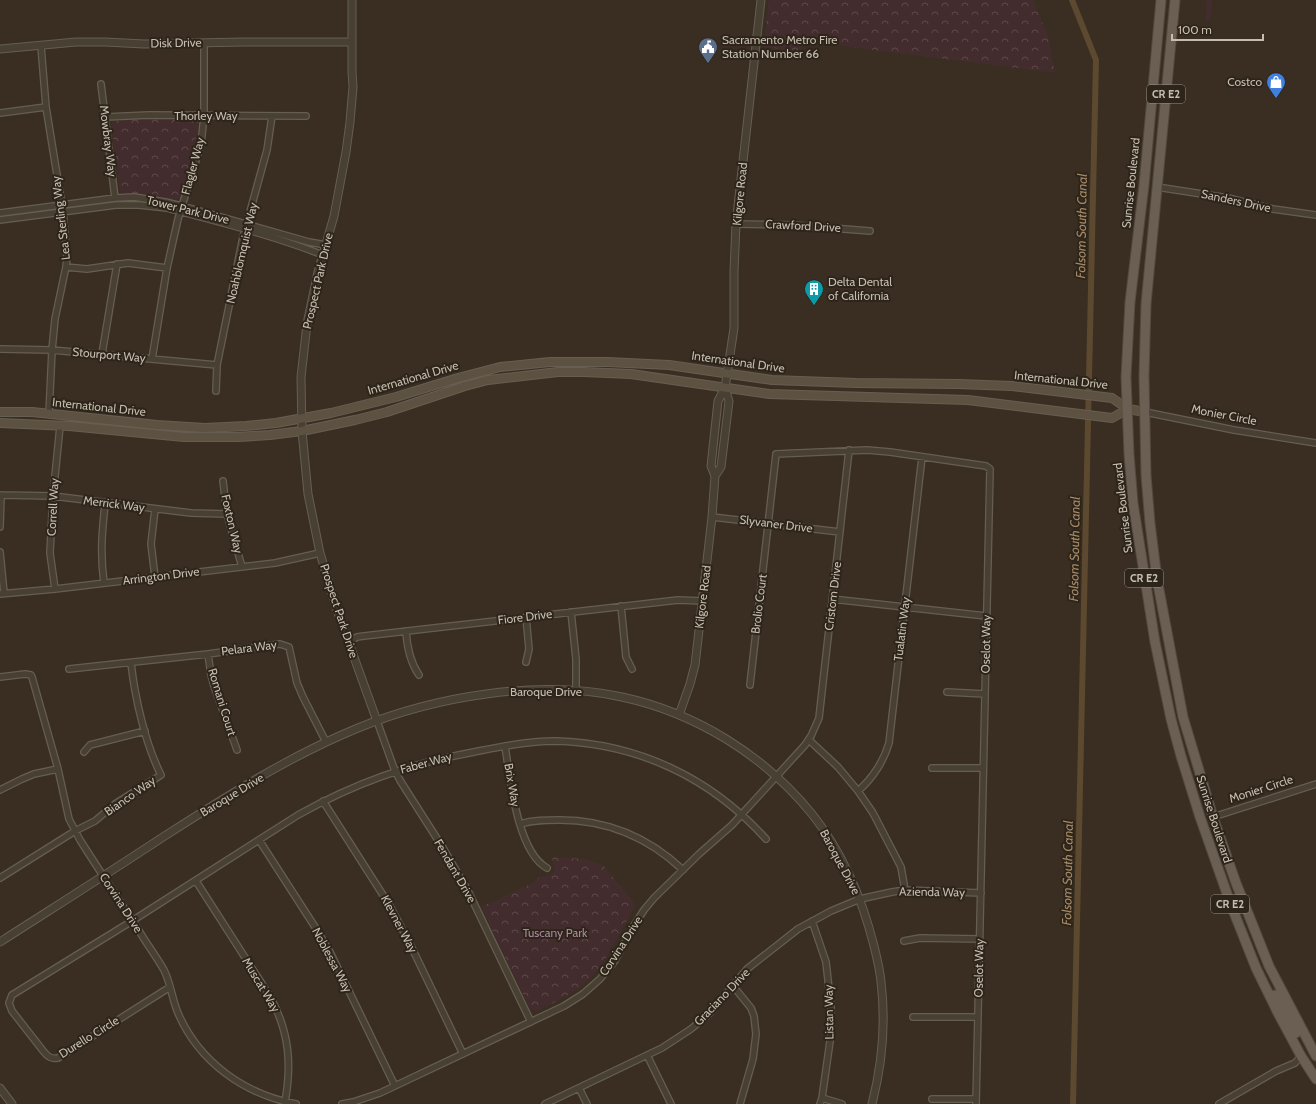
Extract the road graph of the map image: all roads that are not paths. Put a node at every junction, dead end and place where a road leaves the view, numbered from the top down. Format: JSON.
{"nodes":[{"id":1,"x":352,"y":0,"type":"edge"},
{"id":2,"x":761,"y":0,"type":"edge"},
{"id":3,"x":1161,"y":0,"type":"edge"},
{"id":4,"x":1175,"y":0,"type":"edge"},
{"id":5,"x":352,"y":42,"type":"junction"},
{"id":6,"x":204,"y":43,"type":"junction"},
{"id":7,"x":41,"y":46,"type":"junction"},
{"id":8,"x":0,"y":49,"type":"edge"},
{"id":9,"x":101,"y":84,"type":"dead end"},
{"id":10,"x":46,"y":107,"type":"junction"},
{"id":11,"x":0,"y":113,"type":"edge"},
{"id":12,"x":204,"y":116,"type":"junction"},
{"id":13,"x":272,"y":116,"type":"junction"},
{"id":14,"x":306,"y":116,"type":"dead end"},
{"id":15,"x":105,"y":117,"type":"junction"},
{"id":16,"x":1147,"y":152,"type":"junction"},
{"id":17,"x":1157,"y":187,"type":"junction"},
{"id":18,"x":115,"y":198,"type":"junction"},
{"id":19,"x":62,"y":208,"type":"junction"},
{"id":20,"x":181,"y":209,"type":"junction"},
{"id":21,"x":0,"y":213,"type":"edge"},
{"id":22,"x":1316,"y":215,"type":"edge"},
{"id":23,"x":0,"y":220,"type":"edge"},
{"id":24,"x":736,"y":224,"type":"junction"},
{"id":25,"x":246,"y":227,"type":"junction"},
{"id":26,"x":870,"y":231,"type":"dead end"},
{"id":27,"x":326,"y":245,"type":"junction"},
{"id":28,"x":323,"y":255,"type":"junction"},
{"id":29,"x":117,"y":264,"type":"junction"},
{"id":30,"x":66,"y":267,"type":"junction"},
{"id":31,"x":167,"y":268,"type":"junction"},
{"id":32,"x":0,"y":350,"type":"edge"},
{"id":33,"x":52,"y":350,"type":"junction"},
{"id":34,"x":102,"y":354,"type":"junction"},
{"id":35,"x":152,"y":359,"type":"junction"},
{"id":36,"x":570,"y":362,"type":"junction"},
{"id":37,"x":524,"y":364,"type":"junction"},
{"id":38,"x":218,"y":365,"type":"junction"},
{"id":39,"x":728,"y":373,"type":"junction"},
{"id":40,"x":518,"y":376,"type":"junction"},
{"id":41,"x":469,"y":385,"type":"junction"},
{"id":42,"x":725,"y":388,"type":"junction"},
{"id":43,"x":216,"y":391,"type":"dead end"},
{"id":44,"x":1128,"y":409,"type":"junction"},
{"id":45,"x":0,"y":412,"type":"edge"},
{"id":46,"x":1144,"y":412,"type":"junction"},
{"id":47,"x":49,"y":414,"type":"junction"},
{"id":48,"x":301,"y":418,"type":"junction"},
{"id":49,"x":0,"y":423,"type":"edge"},
{"id":50,"x":60,"y":426,"type":"junction"},
{"id":51,"x":302,"y":431,"type":"junction"},
{"id":52,"x":1316,"y":443,"type":"edge"},
{"id":53,"x":849,"y":450,"type":"junction"},
{"id":54,"x":922,"y":457,"type":"junction"},
{"id":55,"x":715,"y":476,"type":"junction"},
{"id":56,"x":223,"y":481,"type":"dead end"},
{"id":57,"x":0,"y":495,"type":"edge"},
{"id":58,"x":53,"y":496,"type":"junction"},
{"id":59,"x":105,"y":504,"type":"junction"},
{"id":60,"x":155,"y":509,"type":"junction"},
{"id":61,"x":227,"y":514,"type":"junction"},
{"id":62,"x":712,"y":517,"type":"junction"},
{"id":63,"x":768,"y":523,"type":"junction"},
{"id":64,"x":0,"y":527,"type":"edge"},
{"id":65,"x":840,"y":532,"type":"junction"},
{"id":66,"x":0,"y":552,"type":"edge"},
{"id":67,"x":320,"y":553,"type":"junction"},
{"id":68,"x":242,"y":566,"type":"junction"},
{"id":69,"x":155,"y":577,"type":"junction"},
{"id":70,"x":104,"y":583,"type":"junction"},
{"id":71,"x":55,"y":589,"type":"junction"},
{"id":72,"x":2,"y":593,"type":"edge"},
{"id":73,"x":832,"y":599,"type":"junction"},
{"id":74,"x":702,"y":601,"type":"junction"},
{"id":75,"x":621,"y":606,"type":"junction"},
{"id":76,"x":904,"y":607,"type":"junction"},
{"id":77,"x":571,"y":612,"type":"junction"},
{"id":78,"x":986,"y":616,"type":"junction"},
{"id":79,"x":526,"y":617,"type":"junction"},
{"id":80,"x":406,"y":631,"type":"junction"},
{"id":81,"x":349,"y":642,"type":"junction"},
{"id":82,"x":208,"y":654,"type":"junction"},
{"id":83,"x":526,"y":662,"type":"dead end"},
{"id":84,"x":131,"y":663,"type":"junction"},
{"id":85,"x":69,"y":669,"type":"dead end"},
{"id":86,"x":632,"y":669,"type":"dead end"},
{"id":87,"x":419,"y":675,"type":"dead end"},
{"id":88,"x":0,"y":677,"type":"edge"},
{"id":89,"x":750,"y":685,"type":"dead end"},
{"id":90,"x":576,"y":691,"type":"junction"},
{"id":91,"x":947,"y":692,"type":"dead end"},
{"id":92,"x":985,"y":694,"type":"junction"},
{"id":93,"x":679,"y":715,"type":"junction"},
{"id":94,"x":377,"y":721,"type":"junction"},
{"id":95,"x":145,"y":731,"type":"junction"},
{"id":96,"x":809,"y":740,"type":"junction"},
{"id":97,"x":326,"y":742,"type":"junction"},
{"id":98,"x":1177,"y":744,"type":"junction"},
{"id":99,"x":505,"y":746,"type":"junction"},
{"id":100,"x":237,"y":750,"type":"dead end"},
{"id":101,"x":84,"y":752,"type":"dead end"},
{"id":102,"x":932,"y":768,"type":"dead end"},
{"id":103,"x":983,"y":768,"type":"junction"},
{"id":104,"x":58,"y":769,"type":"junction"},
{"id":105,"x":395,"y":771,"type":"junction"},
{"id":106,"x":776,"y":776,"type":"junction"},
{"id":107,"x":1316,"y":784,"type":"edge"},
{"id":108,"x":0,"y":790,"type":"edge"},
{"id":109,"x":858,"y":792,"type":"junction"},
{"id":110,"x":323,"y":801,"type":"junction"},
{"id":111,"x":742,"y":814,"type":"junction"},
{"id":112,"x":1213,"y":817,"type":"junction"},
{"id":113,"x":520,"y":824,"type":"junction"},
{"id":114,"x":1203,"y":825,"type":"junction"},
{"id":115,"x":75,"y":831,"type":"junction"},
{"id":116,"x":766,"y":839,"type":"dead end"},
{"id":117,"x":259,"y":840,"type":"junction"},
{"id":118,"x":546,"y":868,"type":"dead end"},
{"id":119,"x":683,"y":870,"type":"junction"},
{"id":120,"x":103,"y":876,"type":"junction"},
{"id":121,"x":0,"y":878,"type":"edge"},
{"id":122,"x":196,"y":880,"type":"junction"},
{"id":123,"x":1236,"y":883,"type":"junction"},
{"id":124,"x":905,"y":890,"type":"junction"},
{"id":125,"x":981,"y":893,"type":"junction"},
{"id":126,"x":860,"y":899,"type":"junction"},
{"id":127,"x":132,"y":921,"type":"junction"},
{"id":128,"x":812,"y":921,"type":"junction"},
{"id":129,"x":980,"y":939,"type":"junction"},
{"id":130,"x":904,"y":941,"type":"dead end"},
{"id":131,"x":0,"y":942,"type":"edge"},
{"id":132,"x":733,"y":986,"type":"junction"},
{"id":133,"x":170,"y":987,"type":"junction"},
{"id":134,"x":1267,"y":991,"type":"junction"},
{"id":135,"x":914,"y":1017,"type":"dead end"},
{"id":136,"x":978,"y":1018,"type":"junction"},
{"id":137,"x":531,"y":1022,"type":"junction"},
{"id":138,"x":463,"y":1054,"type":"junction"},
{"id":139,"x":647,"y":1055,"type":"junction"},
{"id":140,"x":1315,"y":1055,"type":"edge"},
{"id":141,"x":1302,"y":1056,"type":"junction"},
{"id":142,"x":1316,"y":1070,"type":"edge"},
{"id":143,"x":1316,"y":1079,"type":"edge"},
{"id":144,"x":395,"y":1086,"type":"junction"},
{"id":145,"x":0,"y":1088,"type":"edge"},
{"id":146,"x":579,"y":1088,"type":"junction"},
{"id":147,"x":932,"y":1099,"type":"dead end"},
{"id":148,"x":821,"y":1101,"type":"edge"},
{"id":149,"x":285,"y":1102,"type":"junction"},
{"id":150,"x":976,"y":1102,"type":"edge"},
{"id":151,"x":12,"y":1104,"type":"edge"},
{"id":152,"x":296,"y":1104,"type":"edge"},
{"id":153,"x":342,"y":1104,"type":"edge"},
{"id":154,"x":545,"y":1104,"type":"edge"},
{"id":155,"x":587,"y":1104,"type":"edge"},
{"id":156,"x":671,"y":1104,"type":"edge"},
{"id":157,"x":740,"y":1104,"type":"edge"},
{"id":158,"x":842,"y":1104,"type":"edge"},
{"id":159,"x":872,"y":1104,"type":"edge"},
{"id":160,"x":1220,"y":1104,"type":"edge"}],
"edges":[{"from":1,"to":5,"type":"street","name":"Prospect Park Drive"},
{"from":2,"to":24,"type":"street","name":"Kilgore Road"},
{"from":3,"to":16,"type":"main road","name":"Sunrise Boulevard","number":"CR E2"},
{"from":4,"to":17,"type":"main road","name":"Sunrise Boulevard","number":"CR E2"},
{"from":5,"to":6,"type":"street","name":"Disk Drive"},
{"from":5,"to":27,"type":"street","name":"Prospect Park Drive"},
{"from":6,"to":7,"type":"street","name":"Disk Drive"},
{"from":6,"to":12,"type":"street","name":"Flagler Way"},
{"from":7,"to":8,"type":"street","name":"Disk Drive"},
{"from":7,"to":10,"type":"street","name":"Lea Sterling Way"},
{"from":9,"to":15,"type":"street","name":"Mowbray Way"},
{"from":10,"to":11,"type":"street"},
{"from":10,"to":19,"type":"street","name":"Lea Sterling Way"},
{"from":12,"to":13,"type":"street","name":"Thorley Way"},
{"from":12,"to":15,"type":"street","name":"Thorley Way"},
{"from":12,"to":20,"type":"street","name":"Flagler Way"},
{"from":13,"to":14,"type":"street","name":"Thorley Way"},
{"from":13,"to":25,"type":"street","name":"Noahblomquist Way"},
{"from":15,"to":18,"type":"street","name":"Mowbray Way"},
{"from":16,"to":17,"type":"main road"},
{"from":16,"to":44,"type":"main road","name":"Sunrise Boulevard","number":"CR E2"},
{"from":17,"to":22,"type":"street","name":"Sanders Drive"},
{"from":17,"to":46,"type":"main road","name":"Sunrise Boulevard","number":"CR E2"},
{"from":18,"to":19,"type":"street","name":"Tower Park Drive"},
{"from":18,"to":20,"type":"street","name":"Tower Park Drive"},
{"from":19,"to":20,"type":"street","name":"Tower Park Drive"},
{"from":19,"to":21,"type":"street","name":"Tower Park Drive"},
{"from":19,"to":23,"type":"street","name":"Tower Park Drive"},
{"from":19,"to":30,"type":"street","name":"Lea Sterling Way"},
{"from":20,"to":25,"type":"street","name":"Tower Park Drive"},
{"from":20,"to":31,"type":"street","name":"Flagler Way"},
{"from":24,"to":26,"type":"street","name":"Crawford Drive"},
{"from":24,"to":39,"type":"street","name":"Kilgore Road"},
{"from":25,"to":27,"type":"street","name":"Tower Park Drive"},
{"from":25,"to":28,"type":"street","name":"Tower Park Drive"},
{"from":25,"to":38,"type":"street","name":"Noahblomquist Way"},
{"from":27,"to":28,"type":"street","name":"Prospect Park Drive"},
{"from":28,"to":48,"type":"street","name":"Prospect Park Drive"},
{"from":29,"to":30,"type":"street"},
{"from":29,"to":31,"type":"street"},
{"from":29,"to":34,"type":"street"},
{"from":30,"to":33,"type":"street","name":"Lea Sterling Way"},
{"from":31,"to":35,"type":"street","name":"Flagler Way"},
{"from":32,"to":33,"type":"street","name":"Stourport Way"},
{"from":33,"to":34,"type":"street","name":"Stourport Way"},
{"from":33,"to":47,"type":"street","name":"Lea Sterling Way"},
{"from":34,"to":35,"type":"street","name":"Stourport Way"},
{"from":35,"to":38,"type":"street","name":"Stourport Way"},
{"from":36,"to":37,"type":"main road","name":"International Drive"},
{"from":36,"to":39,"type":"main road","name":"International Drive"},
{"from":36,"to":40,"type":"main road"},
{"from":37,"to":41,"type":"main road"},
{"from":37,"to":48,"type":"main road","name":"International Drive"},
{"from":38,"to":43,"type":"street","name":"Noahblomquist Way"},
{"from":39,"to":42,"type":"street","name":"Kilgore Road"},
{"from":39,"to":44,"type":"main road","name":"International Drive"},
{"from":40,"to":41,"type":"main road","name":"International Drive"},
{"from":40,"to":42,"type":"main road","name":"International Drive"},
{"from":41,"to":51,"type":"main road","name":"International Drive"},
{"from":42,"to":44,"type":"main road","name":"International Drive"},
{"from":42,"to":55,"type":"street","name":"Kilgore Road"},
{"from":42,"to":55,"type":"street","name":"Kilgore Road"},
{"from":44,"to":46,"type":"main road","name":"Monier Circle"},
{"from":44,"to":98,"type":"main road","name":"Sunrise Boulevard","number":"CR E2"},
{"from":45,"to":47,"type":"main road","name":"International Drive"},
{"from":46,"to":52,"type":"street","name":"Monier Circle"},
{"from":46,"to":112,"type":"main road","name":"Sunrise Boulevard","number":"CR E2"},
{"from":47,"to":48,"type":"main road","name":"International Drive"},
{"from":48,"to":51,"type":"street","name":"Prospect Park Drive"},
{"from":49,"to":50,"type":"main road","name":"International Drive"},
{"from":50,"to":51,"type":"main road","name":"International Drive"},
{"from":50,"to":58,"type":"street","name":"Correll Way"},
{"from":51,"to":67,"type":"street","name":"Prospect Park Drive"},
{"from":53,"to":54,"type":"street","name":"Oselot Way"},
{"from":53,"to":63,"type":"street","name":"Oselot Way"},
{"from":53,"to":65,"type":"street","name":"Cristom Drive"},
{"from":54,"to":76,"type":"street","name":"Tualatin Way"},
{"from":54,"to":78,"type":"street","name":"Oselot Way"},
{"from":55,"to":62,"type":"street","name":"Kilgore Road"},
{"from":56,"to":61,"type":"street","name":"Foxton Way"},
{"from":57,"to":58,"type":"street","name":"Merrick Way"},
{"from":57,"to":64,"type":"street"},
{"from":58,"to":59,"type":"street","name":"Merrick Way"},
{"from":58,"to":71,"type":"street","name":"Correll Way"},
{"from":59,"to":60,"type":"street","name":"Merrick Way"},
{"from":59,"to":70,"type":"street"},
{"from":60,"to":61,"type":"street","name":"Merrick Way"},
{"from":60,"to":69,"type":"street"},
{"from":61,"to":68,"type":"street","name":"Foxton Way"},
{"from":62,"to":63,"type":"street","name":"Slyvaner Drive"},
{"from":62,"to":74,"type":"street","name":"Kilgore Road"},
{"from":63,"to":65,"type":"street","name":"Slyvaner Drive"},
{"from":63,"to":89,"type":"street","name":"Brolio Court"},
{"from":65,"to":73,"type":"street","name":"Cristom Drive"},
{"from":66,"to":72,"type":"street"},
{"from":67,"to":68,"type":"street","name":"Arrington Drive"},
{"from":67,"to":81,"type":"street","name":"Prospect Park Drive"},
{"from":68,"to":69,"type":"street","name":"Arrington Drive"},
{"from":69,"to":70,"type":"street","name":"Arrington Drive"},
{"from":70,"to":71,"type":"street","name":"Arrington Drive"},
{"from":71,"to":72,"type":"street","name":"Arrington Drive"},
{"from":73,"to":76,"type":"street"},
{"from":73,"to":96,"type":"street","name":"Cristom Drive"},
{"from":74,"to":75,"type":"street","name":"Fiore Drive"},
{"from":74,"to":93,"type":"street","name":"Kilgore Road"},
{"from":75,"to":77,"type":"street","name":"Fiore Drive"},
{"from":75,"to":86,"type":"street"},
{"from":76,"to":78,"type":"street"},
{"from":76,"to":109,"type":"street","name":"Tualatin Way"},
{"from":77,"to":79,"type":"street","name":"Fiore Drive"},
{"from":77,"to":90,"type":"street"},
{"from":78,"to":92,"type":"street","name":"Oselot Way"},
{"from":79,"to":80,"type":"street","name":"Fiore Drive"},
{"from":79,"to":83,"type":"street"},
{"from":80,"to":81,"type":"street","name":"Fiore Drive"},
{"from":80,"to":87,"type":"street"},
{"from":81,"to":94,"type":"street","name":"Prospect Park Drive"},
{"from":82,"to":84,"type":"street","name":"Pelara Way"},
{"from":82,"to":97,"type":"street","name":"Pelara Way"},
{"from":82,"to":100,"type":"street","name":"Romani Court"},
{"from":84,"to":85,"type":"street","name":"Pelara Way"},
{"from":84,"to":95,"type":"street","name":"Bianco Way"},
{"from":88,"to":104,"type":"street","name":"Corvina Drive"},
{"from":90,"to":93,"type":"street","name":"Baroque Drive"},
{"from":90,"to":94,"type":"street","name":"Baroque Drive"},
{"from":91,"to":92,"type":"street"},
{"from":92,"to":103,"type":"street","name":"Oselot Way"},
{"from":93,"to":106,"type":"street","name":"Baroque Drive"},
{"from":94,"to":97,"type":"street","name":"Baroque Drive"},
{"from":94,"to":105,"type":"street","name":"Fendant Drive"},
{"from":95,"to":101,"type":"street"},
{"from":95,"to":115,"type":"street","name":"Bianco Way"},
{"from":96,"to":106,"type":"street","name":"Corvina Drive"},
{"from":96,"to":109,"type":"street"},
{"from":97,"to":120,"type":"street","name":"Baroque Drive"},
{"from":98,"to":112,"type":"main road"},
{"from":98,"to":114,"type":"main road","name":"Sunrise Boulevard","number":"CR E2"},
{"from":99,"to":105,"type":"street","name":"Faber Way"},
{"from":99,"to":111,"type":"street","name":"Faber Way"},
{"from":99,"to":113,"type":"street","name":"Brix Way"},
{"from":102,"to":103,"type":"street"},
{"from":103,"to":125,"type":"street","name":"Oselot Way"},
{"from":104,"to":108,"type":"street"},
{"from":104,"to":115,"type":"street","name":"Corvina Drive"},
{"from":105,"to":110,"type":"street","name":"Faber Way"},
{"from":105,"to":137,"type":"street","name":"Fendant Drive"},
{"from":106,"to":111,"type":"street","name":"Corvina Drive"},
{"from":106,"to":126,"type":"street","name":"Baroque Drive"},
{"from":107,"to":112,"type":"street","name":"Monier Circle"},
{"from":109,"to":124,"type":"street"},
{"from":110,"to":117,"type":"street","name":"Faber Way"},
{"from":110,"to":138,"type":"street","name":"Klevner Way"},
{"from":111,"to":116,"type":"street","name":"Faber Way"},
{"from":111,"to":119,"type":"street","name":"Corvina Drive"},
{"from":112,"to":123,"type":"main road","name":"Sunrise Boulevard","number":"CR E2"},
{"from":113,"to":118,"type":"street","name":"Brix Way"},
{"from":113,"to":119,"type":"street"},
{"from":114,"to":123,"type":"main road"},
{"from":114,"to":134,"type":"main road","name":"Sunrise Boulevard","number":"CR E2"},
{"from":115,"to":120,"type":"street","name":"Corvina Drive"},
{"from":115,"to":121,"type":"street","name":"Bianco Way"},
{"from":117,"to":122,"type":"street","name":"Faber Way"},
{"from":117,"to":144,"type":"street","name":"Noblessa Way"},
{"from":119,"to":137,"type":"street","name":"Corvina Drive"},
{"from":120,"to":127,"type":"street","name":"Corvina Drive"},
{"from":120,"to":131,"type":"street","name":"Baroque Drive"},
{"from":122,"to":127,"type":"street","name":"Faber Way"},
{"from":122,"to":149,"type":"street","name":"Muscat Way"},
{"from":123,"to":140,"type":"main road","name":"Sunrise Boulevard","number":"CR E2"},
{"from":124,"to":125,"type":"street","name":"Azienda Way"},
{"from":124,"to":126,"type":"street","name":"Azienda Way"},
{"from":125,"to":129,"type":"street","name":"Oselot Way"},
{"from":126,"to":128,"type":"street","name":"Graciano Drive"},
{"from":126,"to":159,"type":"street","name":"Baroque Drive"},
{"from":127,"to":133,"type":"street","name":"Corvina Drive"},
{"from":127,"to":133,"type":"street","name":"Durello Circle"},
{"from":128,"to":132,"type":"street","name":"Graciano Drive"},
{"from":128,"to":148,"type":"street","name":"Listan Way"},
{"from":129,"to":130,"type":"street"},
{"from":129,"to":136,"type":"street","name":"Oselot Way"},
{"from":132,"to":139,"type":"street","name":"Graciano Drive"},
{"from":132,"to":157,"type":"street"},
{"from":133,"to":149,"type":"street","name":"Corvina Drive"},
{"from":134,"to":140,"type":"main road"},
{"from":134,"to":141,"type":"main road","name":"Sunrise Boulevard","number":"CR E2"},
{"from":135,"to":136,"type":"street"},
{"from":136,"to":150,"type":"street","name":"Oselot Way"},
{"from":137,"to":138,"type":"street","name":"Corvina Drive"},
{"from":138,"to":144,"type":"street","name":"Corvina Drive"},
{"from":139,"to":146,"type":"street","name":"Graciano Drive"},
{"from":139,"to":156,"type":"street"},
{"from":141,"to":142,"type":"main road"},
{"from":141,"to":143,"type":"main road","name":"Sunrise Boulevard","number":"CR E2"},
{"from":141,"to":160,"type":"street"},
{"from":144,"to":153,"type":"street","name":"Corvina Drive"},
{"from":145,"to":151,"type":"street"},
{"from":146,"to":154,"type":"street","name":"Graciano Drive"},
{"from":146,"to":155,"type":"street"},
{"from":147,"to":150,"type":"street"},
{"from":148,"to":158,"type":"street"},
{"from":149,"to":152,"type":"street","name":"Corvina Drive"}]}
